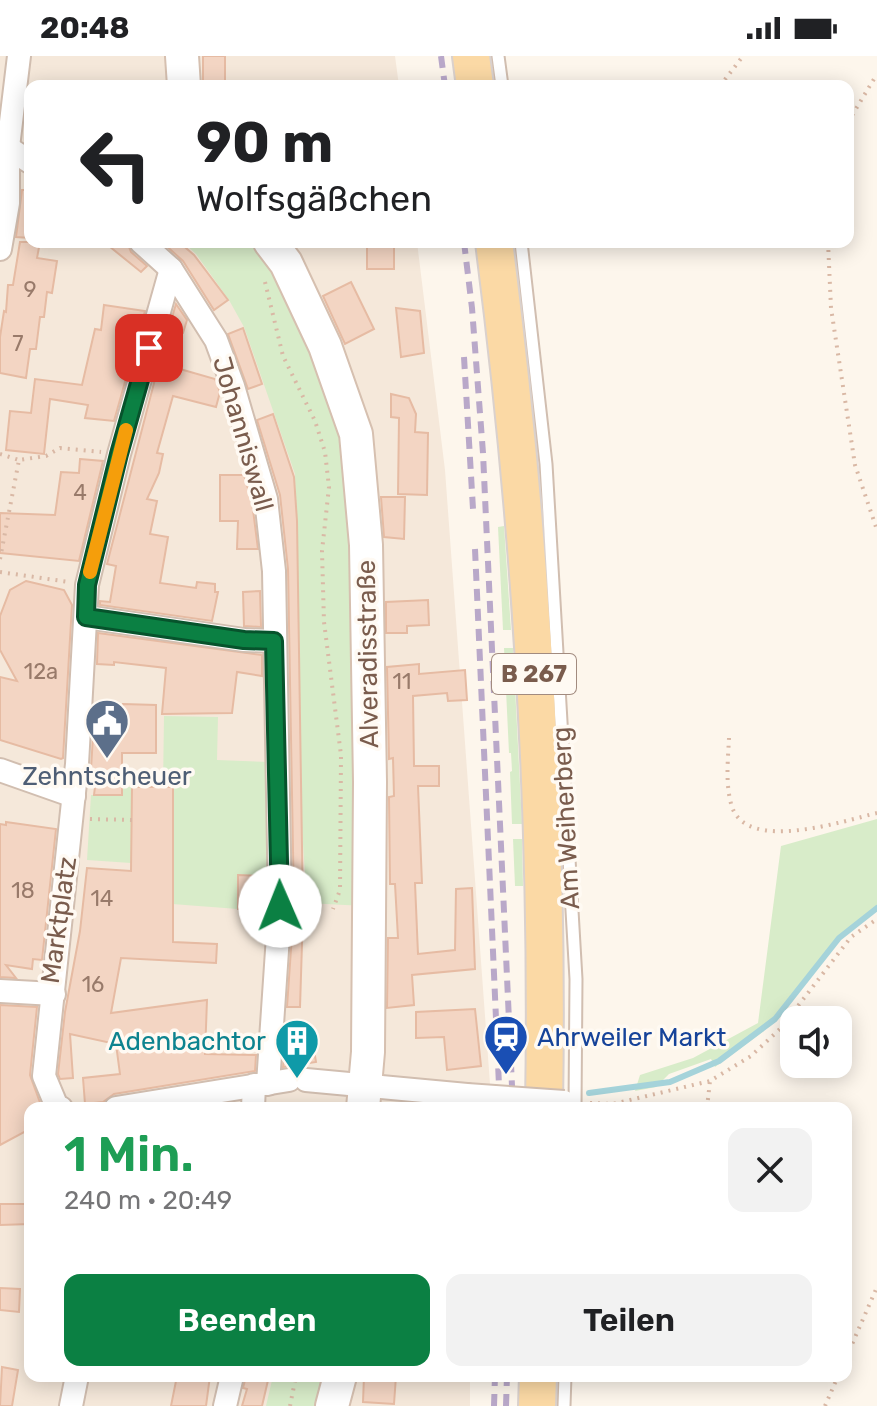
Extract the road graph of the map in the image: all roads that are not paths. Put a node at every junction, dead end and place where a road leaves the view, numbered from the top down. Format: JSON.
{"nodes":[{"id":1,"x":19,"y":56,"type":"edge"},
{"id":2,"x":182,"y":56,"type":"edge"},
{"id":3,"x":471,"y":56,"type":"edge"},
{"id":4,"x":498,"y":56,"type":"edge"},
{"id":5,"x":184,"y":80,"type":"edge"},
{"id":6,"x":474,"y":80,"type":"edge"},
{"id":7,"x":501,"y":80,"type":"edge"},
{"id":8,"x":4,"y":144,"type":"edge"},
{"id":9,"x":24,"y":158,"type":"edge"},
{"id":10,"x":148,"y":248,"type":"edge"},
{"id":11,"x":275,"y":248,"type":"edge"},
{"id":12,"x":495,"y":248,"type":"edge"},
{"id":13,"x":522,"y":248,"type":"edge"},
{"id":14,"x":0,"y":249,"type":"edge"},
{"id":15,"x":171,"y":269,"type":"junction"},
{"id":16,"x":86,"y":617,"type":"junction"},
{"id":17,"x":274,"y":641,"type":"junction"},
{"id":18,"x":0,"y":770,"type":"edge"},
{"id":19,"x":79,"y":811,"type":"junction"},
{"id":20,"x":0,"y":991,"type":"edge"},
{"id":21,"x":54,"y":994,"type":"junction"},
{"id":22,"x":279,"y":1082,"type":"junction"},
{"id":23,"x":364,"y":1096,"type":"edge"},
{"id":24,"x":55,"y":1102,"type":"edge"},
{"id":25,"x":154,"y":1102,"type":"edge"},
{"id":26,"x":259,"y":1102,"type":"edge"},
{"id":27,"x":536,"y":1102,"type":"edge"},
{"id":28,"x":565,"y":1102,"type":"edge"},
{"id":29,"x":565,"y":1102,"type":"edge"},
{"id":30,"x":76,"y":1382,"type":"edge"},
{"id":31,"x":231,"y":1382,"type":"edge"},
{"id":32,"x":338,"y":1382,"type":"edge"},
{"id":33,"x":538,"y":1382,"type":"edge"},
{"id":34,"x":565,"y":1382,"type":"edge"},
{"id":35,"x":71,"y":1406,"type":"edge"},
{"id":36,"x":225,"y":1406,"type":"edge"},
{"id":37,"x":332,"y":1406,"type":"edge"},
{"id":38,"x":537,"y":1406,"type":"edge"},
{"id":39,"x":564,"y":1406,"type":"edge"}],
"edges":[{"from":1,"to":8,"type":"street"},
{"from":2,"to":5,"type":"street"},
{"from":3,"to":6,"type":"main road"},
{"from":4,"to":7,"type":"lane"},
{"from":8,"to":9,"type":"street"},
{"from":8,"to":14,"type":"street"},
{"from":10,"to":15,"type":"street","name":"Johanniswall"},
{"from":11,"to":23,"type":"street","name":"Alveradisstraße"},
{"from":12,"to":28,"type":"main road","number":"B 267"},
{"from":13,"to":29,"type":"lane","name":"Am Weiherberg"},
{"from":15,"to":16,"type":"street","name":"Marktplatz"},
{"from":15,"to":17,"type":"street","name":"Johanniswall"},
{"from":16,"to":17,"type":"street"},
{"from":16,"to":19,"type":"street","name":"Marktplatz"},
{"from":17,"to":22,"type":"street","name":"Johanniswall"},
{"from":18,"to":19,"type":"street"},
{"from":19,"to":21,"type":"street","name":"Marktplatz"},
{"from":20,"to":21,"type":"street","name":"Marktplatz"},
{"from":21,"to":24,"type":"street"},
{"from":22,"to":23,"type":"street"},
{"from":22,"to":25,"type":"street"},
{"from":22,"to":26,"type":"street","name":"Johanniswall"},
{"from":23,"to":27,"type":"street","bridge":true},
{"from":30,"to":35,"type":"street"},
{"from":31,"to":36,"type":"street"},
{"from":32,"to":37,"type":"street"},
{"from":33,"to":38,"type":"main road"},
{"from":34,"to":39,"type":"lane"}]}
